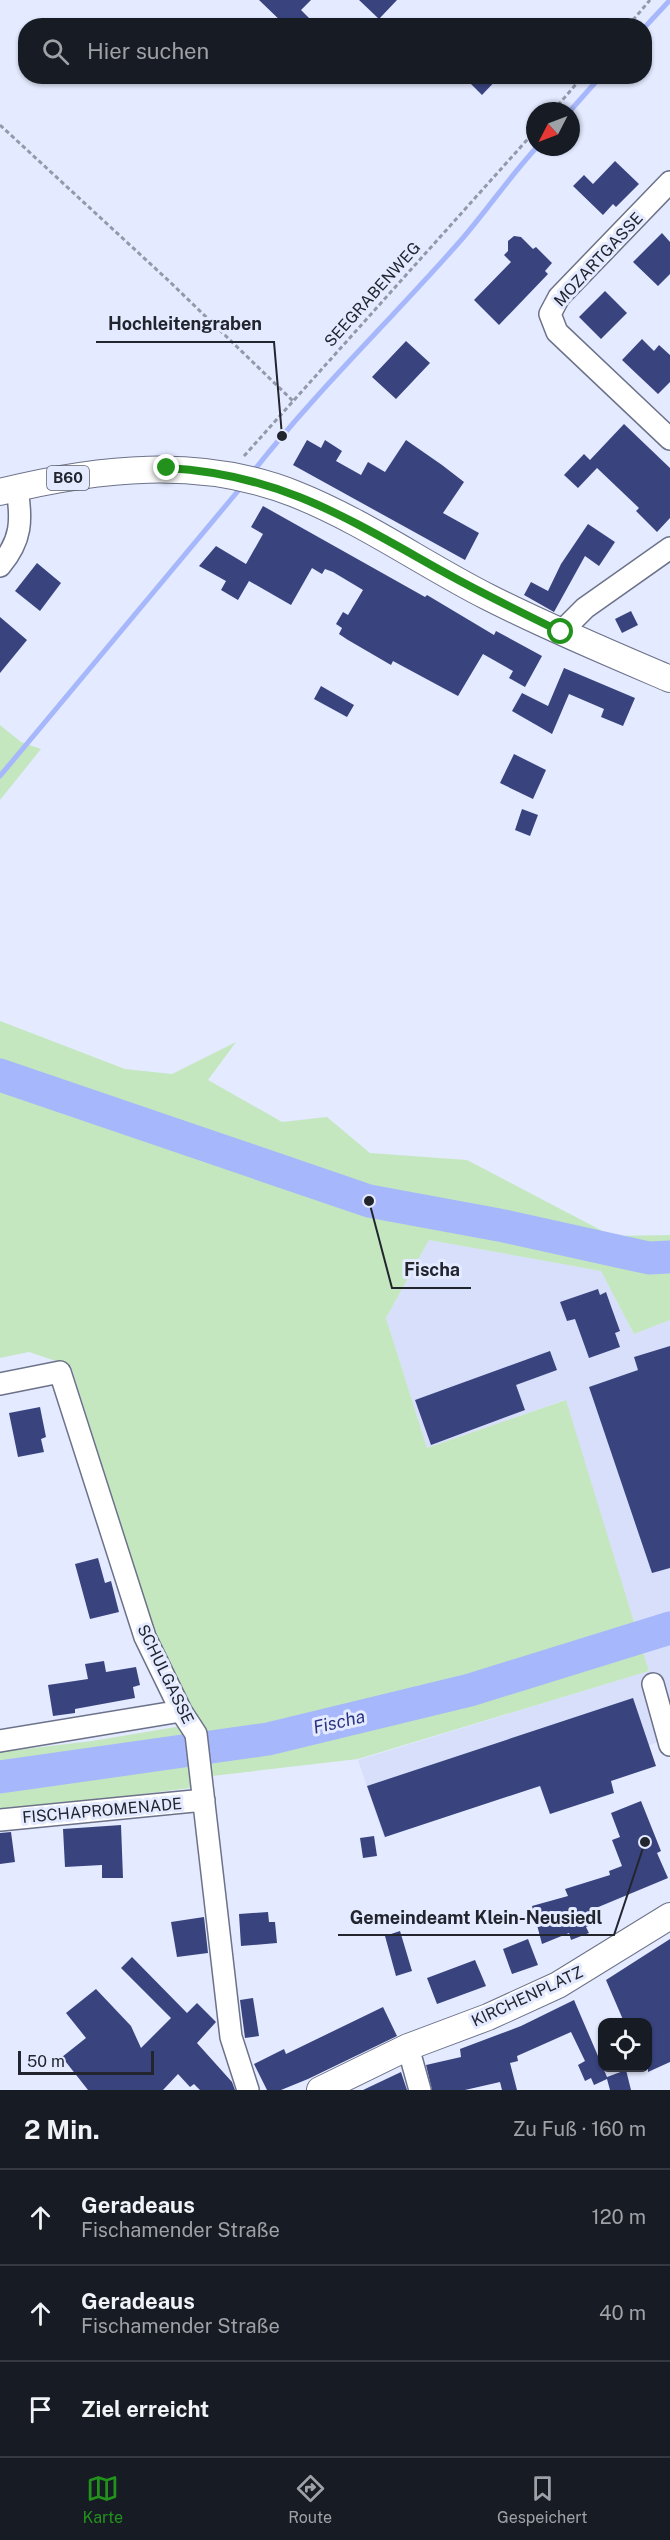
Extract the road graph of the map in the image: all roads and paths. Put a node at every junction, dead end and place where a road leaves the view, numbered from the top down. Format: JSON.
{"nodes":[{"id":1,"x":650,"y":0,"type":"edge"},
{"id":2,"x":635,"y":18,"type":"edge"},
{"id":3,"x":576,"y":84,"type":"edge"},
{"id":4,"x":561,"y":102,"type":"edge"},
{"id":5,"x":0,"y":125,"type":"edge"},
{"id":6,"x":526,"y":141,"type":"edge"},
{"id":7,"x":670,"y":182,"type":"edge"},
{"id":8,"x":292,"y":400,"type":"junction"},
{"id":9,"x":670,"y":439,"type":"edge"},
{"id":10,"x":243,"y":478,"type":"junction"},
{"id":11,"x":9,"y":490,"type":"edge"},
{"id":12,"x":670,"y":548,"type":"edge"},
{"id":13,"x":0,"y":566,"type":"edge"},
{"id":14,"x":561,"y":632,"type":"junction"},
{"id":15,"x":670,"y":679,"type":"edge"},
{"id":16,"x":0,"y":1384,"type":"edge"},
{"id":17,"x":653,"y":1684,"type":"dead end"},
{"id":18,"x":182,"y":1711,"type":"junction"},
{"id":19,"x":0,"y":1741,"type":"edge"},
{"id":20,"x":670,"y":1745,"type":"edge"},
{"id":21,"x":204,"y":1800,"type":"junction"},
{"id":22,"x":0,"y":1820,"type":"edge"},
{"id":23,"x":670,"y":1916,"type":"edge"},
{"id":24,"x":408,"y":2048,"type":"junction"},
{"id":25,"x":248,"y":2090,"type":"edge"},
{"id":26,"x":320,"y":2090,"type":"edge"},
{"id":27,"x":420,"y":2090,"type":"edge"}],
"edges":[{"from":1,"to":2,"type":"path"},
{"from":3,"to":4,"type":"path"},
{"from":5,"to":8,"type":"path"},
{"from":6,"to":8,"type":"path","name":"SEEGRABENWEG"},
{"from":7,"to":9,"type":"street","name":"MOZARTGASSE"},
{"from":8,"to":10,"type":"path","name":"SEEGRABENWEG"},
{"from":10,"to":11,"type":"main road","number":"B60"},
{"from":10,"to":14,"type":"main road","number":"B60"},
{"from":11,"to":13,"type":"street"},
{"from":12,"to":14,"type":"street"},
{"from":14,"to":15,"type":"main road","number":"B60"},
{"from":16,"to":18,"type":"street","name":"SCHULGASSE"},
{"from":17,"to":20,"type":"street"},
{"from":18,"to":19,"type":"street"},
{"from":18,"to":21,"type":"street","name":"SCHULGASSE"},
{"from":21,"to":22,"type":"street","name":"FISCHAPROMENADE"},
{"from":21,"to":25,"type":"street","name":"SCHULGASSE"},
{"from":23,"to":24,"type":"main road","name":"KIRCHENPLATZ"},
{"from":24,"to":26,"type":"main road","name":"KIRCHENPLATZ"},
{"from":24,"to":27,"type":"street"}]}
